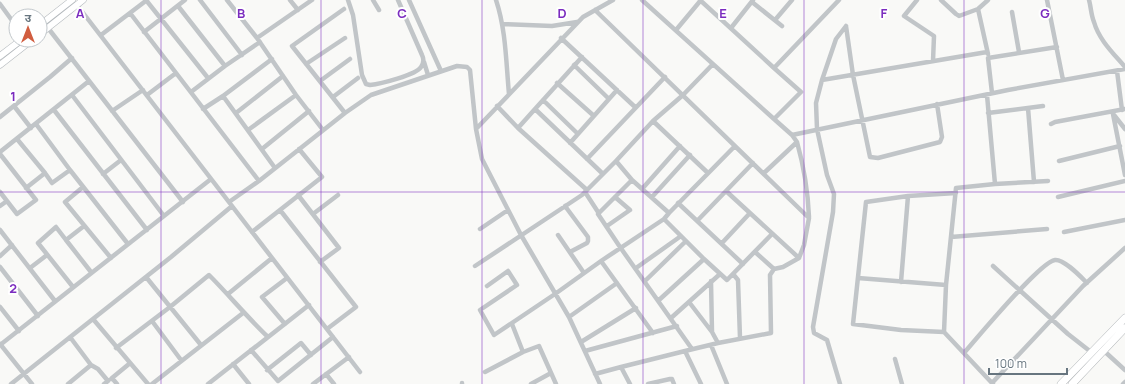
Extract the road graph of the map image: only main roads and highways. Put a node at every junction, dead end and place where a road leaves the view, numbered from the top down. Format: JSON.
{"nodes":[{"id":1,"x":1125,"y":318,"type":"edge"},
{"id":2,"x":1125,"y":328,"type":"edge"},
{"id":3,"x":1062,"y":384,"type":"edge"},
{"id":4,"x":1072,"y":384,"type":"edge"}],
"edges":[{"from":1,"to":3,"type":"main road"},
{"from":2,"to":4,"type":"main road"}]}
